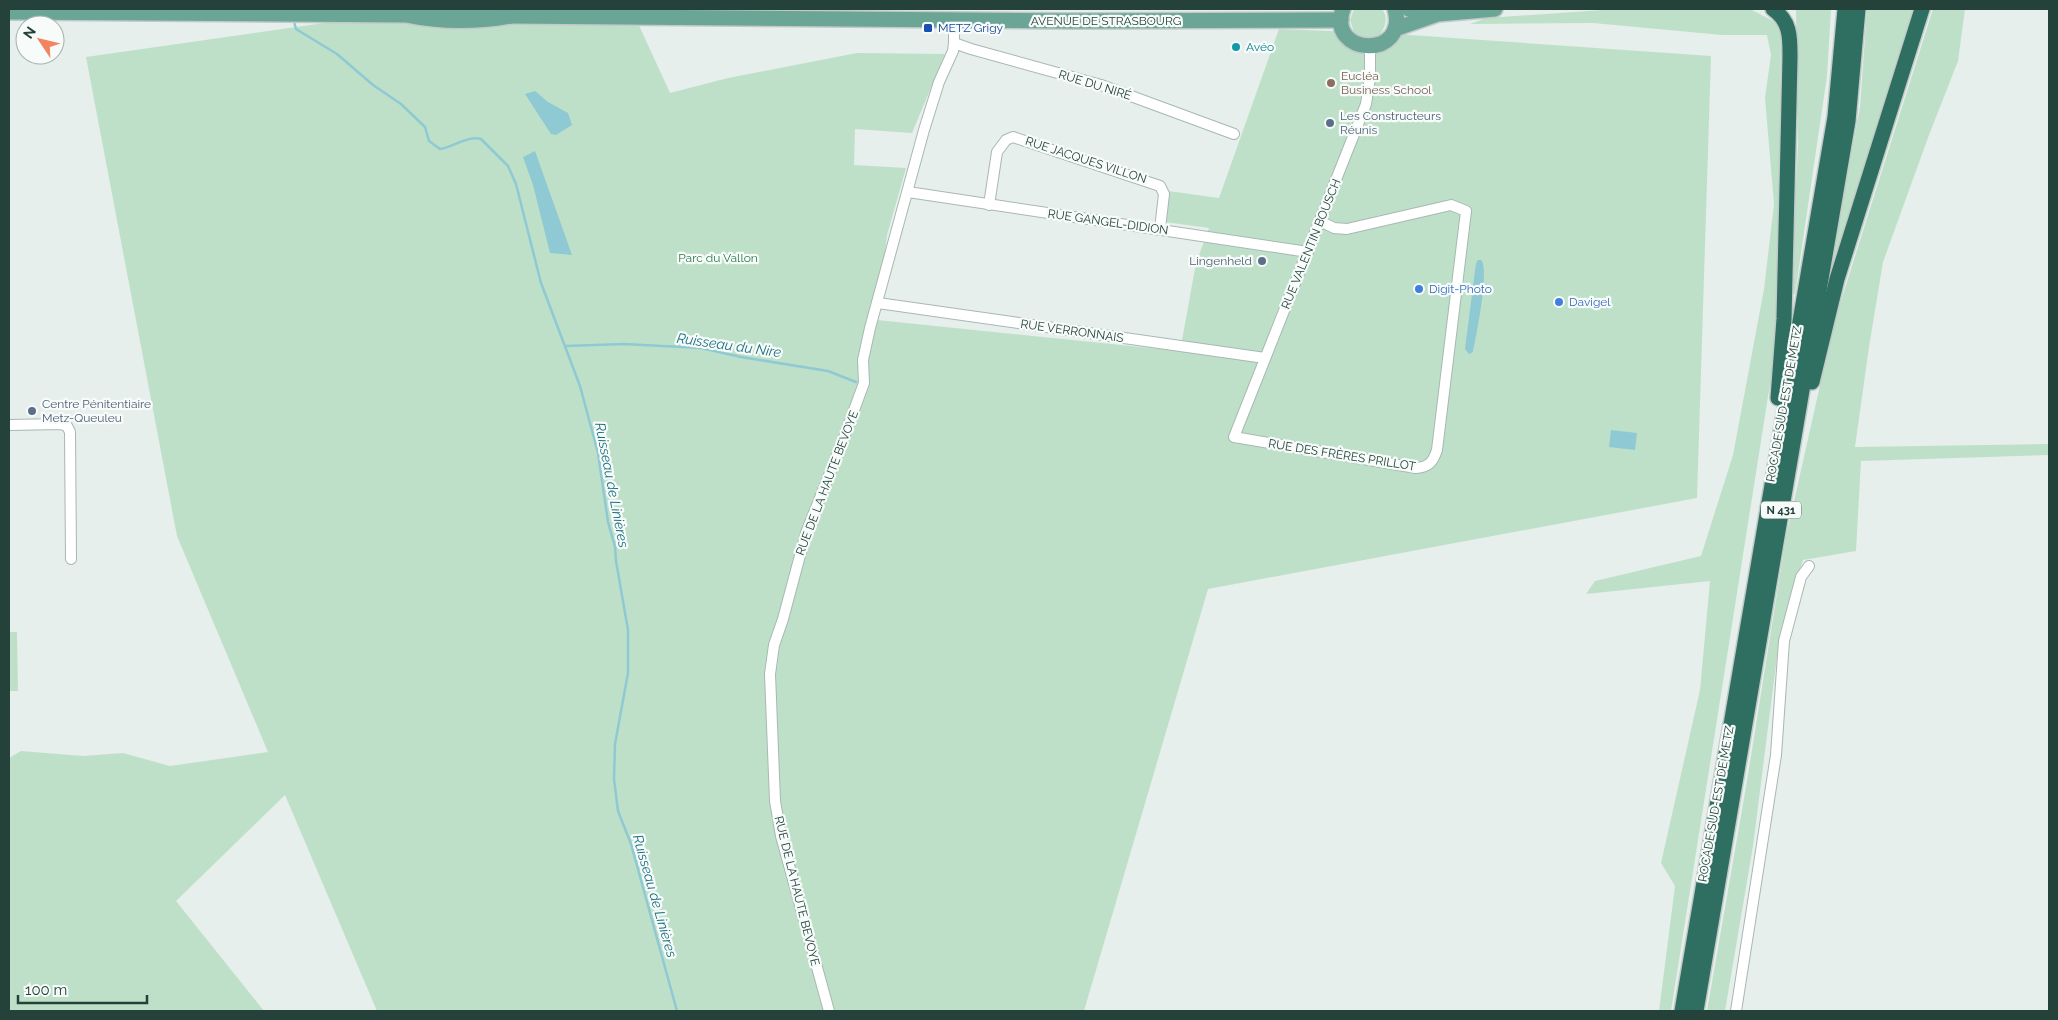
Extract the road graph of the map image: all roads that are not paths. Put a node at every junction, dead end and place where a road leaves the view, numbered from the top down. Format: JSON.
{"nodes":[{"id":1,"x":1395,"y":9,"type":"edge"},
{"id":2,"x":1409,"y":9,"type":"edge"},
{"id":3,"x":1495,"y":9,"type":"edge"},
{"id":4,"x":1773,"y":9,"type":"edge"},
{"id":5,"x":1845,"y":9,"type":"edge"},
{"id":6,"x":1858,"y":9,"type":"edge"},
{"id":7,"x":1922,"y":9,"type":"edge"},
{"id":8,"x":446,"y":10,"type":"edge"},
{"id":9,"x":9,"y":12,"type":"edge"},
{"id":10,"x":1438,"y":14,"type":"junction"},
{"id":11,"x":406,"y":15,"type":"junction"},
{"id":12,"x":1071,"y":15,"type":"edge"},
{"id":13,"x":1342,"y":15,"type":"edge"},
{"id":14,"x":511,"y":16,"type":"junction"},
{"id":15,"x":954,"y":19,"type":"junction"},
{"id":16,"x":1395,"y":29,"type":"junction"},
{"id":17,"x":954,"y":43,"type":"junction"},
{"id":18,"x":1370,"y":47,"type":"junction"},
{"id":19,"x":1234,"y":134,"type":"dead end"},
{"id":20,"x":908,"y":192,"type":"junction"},
{"id":21,"x":989,"y":205,"type":"junction"},
{"id":22,"x":1320,"y":221,"type":"junction"},
{"id":23,"x":1160,"y":229,"type":"junction"},
{"id":24,"x":1308,"y":252,"type":"junction"},
{"id":25,"x":878,"y":303,"type":"junction"},
{"id":26,"x":1265,"y":358,"type":"junction"},
{"id":27,"x":9,"y":425,"type":"edge"},
{"id":28,"x":1234,"y":437,"type":"joint"},
{"id":29,"x":1774,"y":509,"type":"junction"},
{"id":30,"x":71,"y":559,"type":"dead end"},
{"id":31,"x":1809,"y":566,"type":"dead end"},
{"id":32,"x":829,"y":1011,"type":"edge"},
{"id":33,"x":1682,"y":1011,"type":"edge"},
{"id":34,"x":1696,"y":1011,"type":"edge"},
{"id":35,"x":1736,"y":1011,"type":"edge"}],
"edges":[{"from":1,"to":16,"type":"main road"},
{"from":2,"to":10,"type":"main road"},
{"from":3,"to":10,"type":"main road"},
{"from":4,"to":29,"type":"highway"},
{"from":5,"to":29,"type":"highway","name":"ROCADE SUD-EST DE METZ","number":"N 431"},
{"from":6,"to":29,"type":"highway","name":"ROCADE SUD-EST DE METZ","number":"N 431"},
{"from":7,"to":29,"type":"highway"},
{"from":8,"to":11,"type":"main road","name":"AVENUE DE STRASBOURG"},
{"from":8,"to":14,"type":"main road","name":"AVENUE DE STRASBOURG"},
{"from":9,"to":11,"type":"main road","name":"AVENUE DE STRASBOURG"},
{"from":10,"to":16,"type":"main road"},
{"from":11,"to":14,"type":"main road","name":"AVENUE DE STRASBOURG"},
{"from":12,"to":13,"type":"main road","name":"AVENUE DE STRASBOURG"},
{"from":12,"to":15,"type":"main road","name":"AVENUE DE STRASBOURG"},
{"from":13,"to":18,"type":"main road"},
{"from":14,"to":15,"type":"main road","name":"AVENUE DE STRASBOURG"},
{"from":15,"to":17,"type":"street","name":"RUE DE LA HAUTE BEVOYE"},
{"from":16,"to":18,"type":"main road"},
{"from":17,"to":19,"type":"street","name":"RUE DU NIRÉ"},
{"from":17,"to":20,"type":"street","name":"RUE DE LA HAUTE BEVOYE"},
{"from":18,"to":22,"type":"street","name":"RUE VALENTIN BOUSCH"},
{"from":20,"to":21,"type":"street","name":"RUE GANGEL-DIDION"},
{"from":20,"to":25,"type":"street","name":"RUE DE LA HAUTE BEVOYE"},
{"from":21,"to":23,"type":"street","name":"RUE GANGEL-DIDION"},
{"from":21,"to":23,"type":"street","name":"RUE JACQUES VILLON"},
{"from":22,"to":24,"type":"street","name":"RUE VALENTIN BOUSCH"},
{"from":22,"to":28,"type":"street","name":"RUE DES FRÈRES PRILLOT"},
{"from":23,"to":24,"type":"street","name":"RUE GANGEL-DIDION"},
{"from":24,"to":26,"type":"street","name":"RUE VALENTIN BOUSCH"},
{"from":25,"to":26,"type":"street","name":"RUE VERRONNAIS"},
{"from":25,"to":32,"type":"street","name":"RUE DE LA HAUTE BEVOYE"},
{"from":26,"to":28,"type":"street","name":"RUE VALENTIN BOUSCH"},
{"from":27,"to":30,"type":"street"},
{"from":29,"to":33,"type":"highway","name":"ROCADE SUD-EST DE METZ","number":"N 431"},
{"from":29,"to":34,"type":"highway","name":"ROCADE SUD-EST DE METZ","number":"N 431"},
{"from":31,"to":35,"type":"street"}]}
